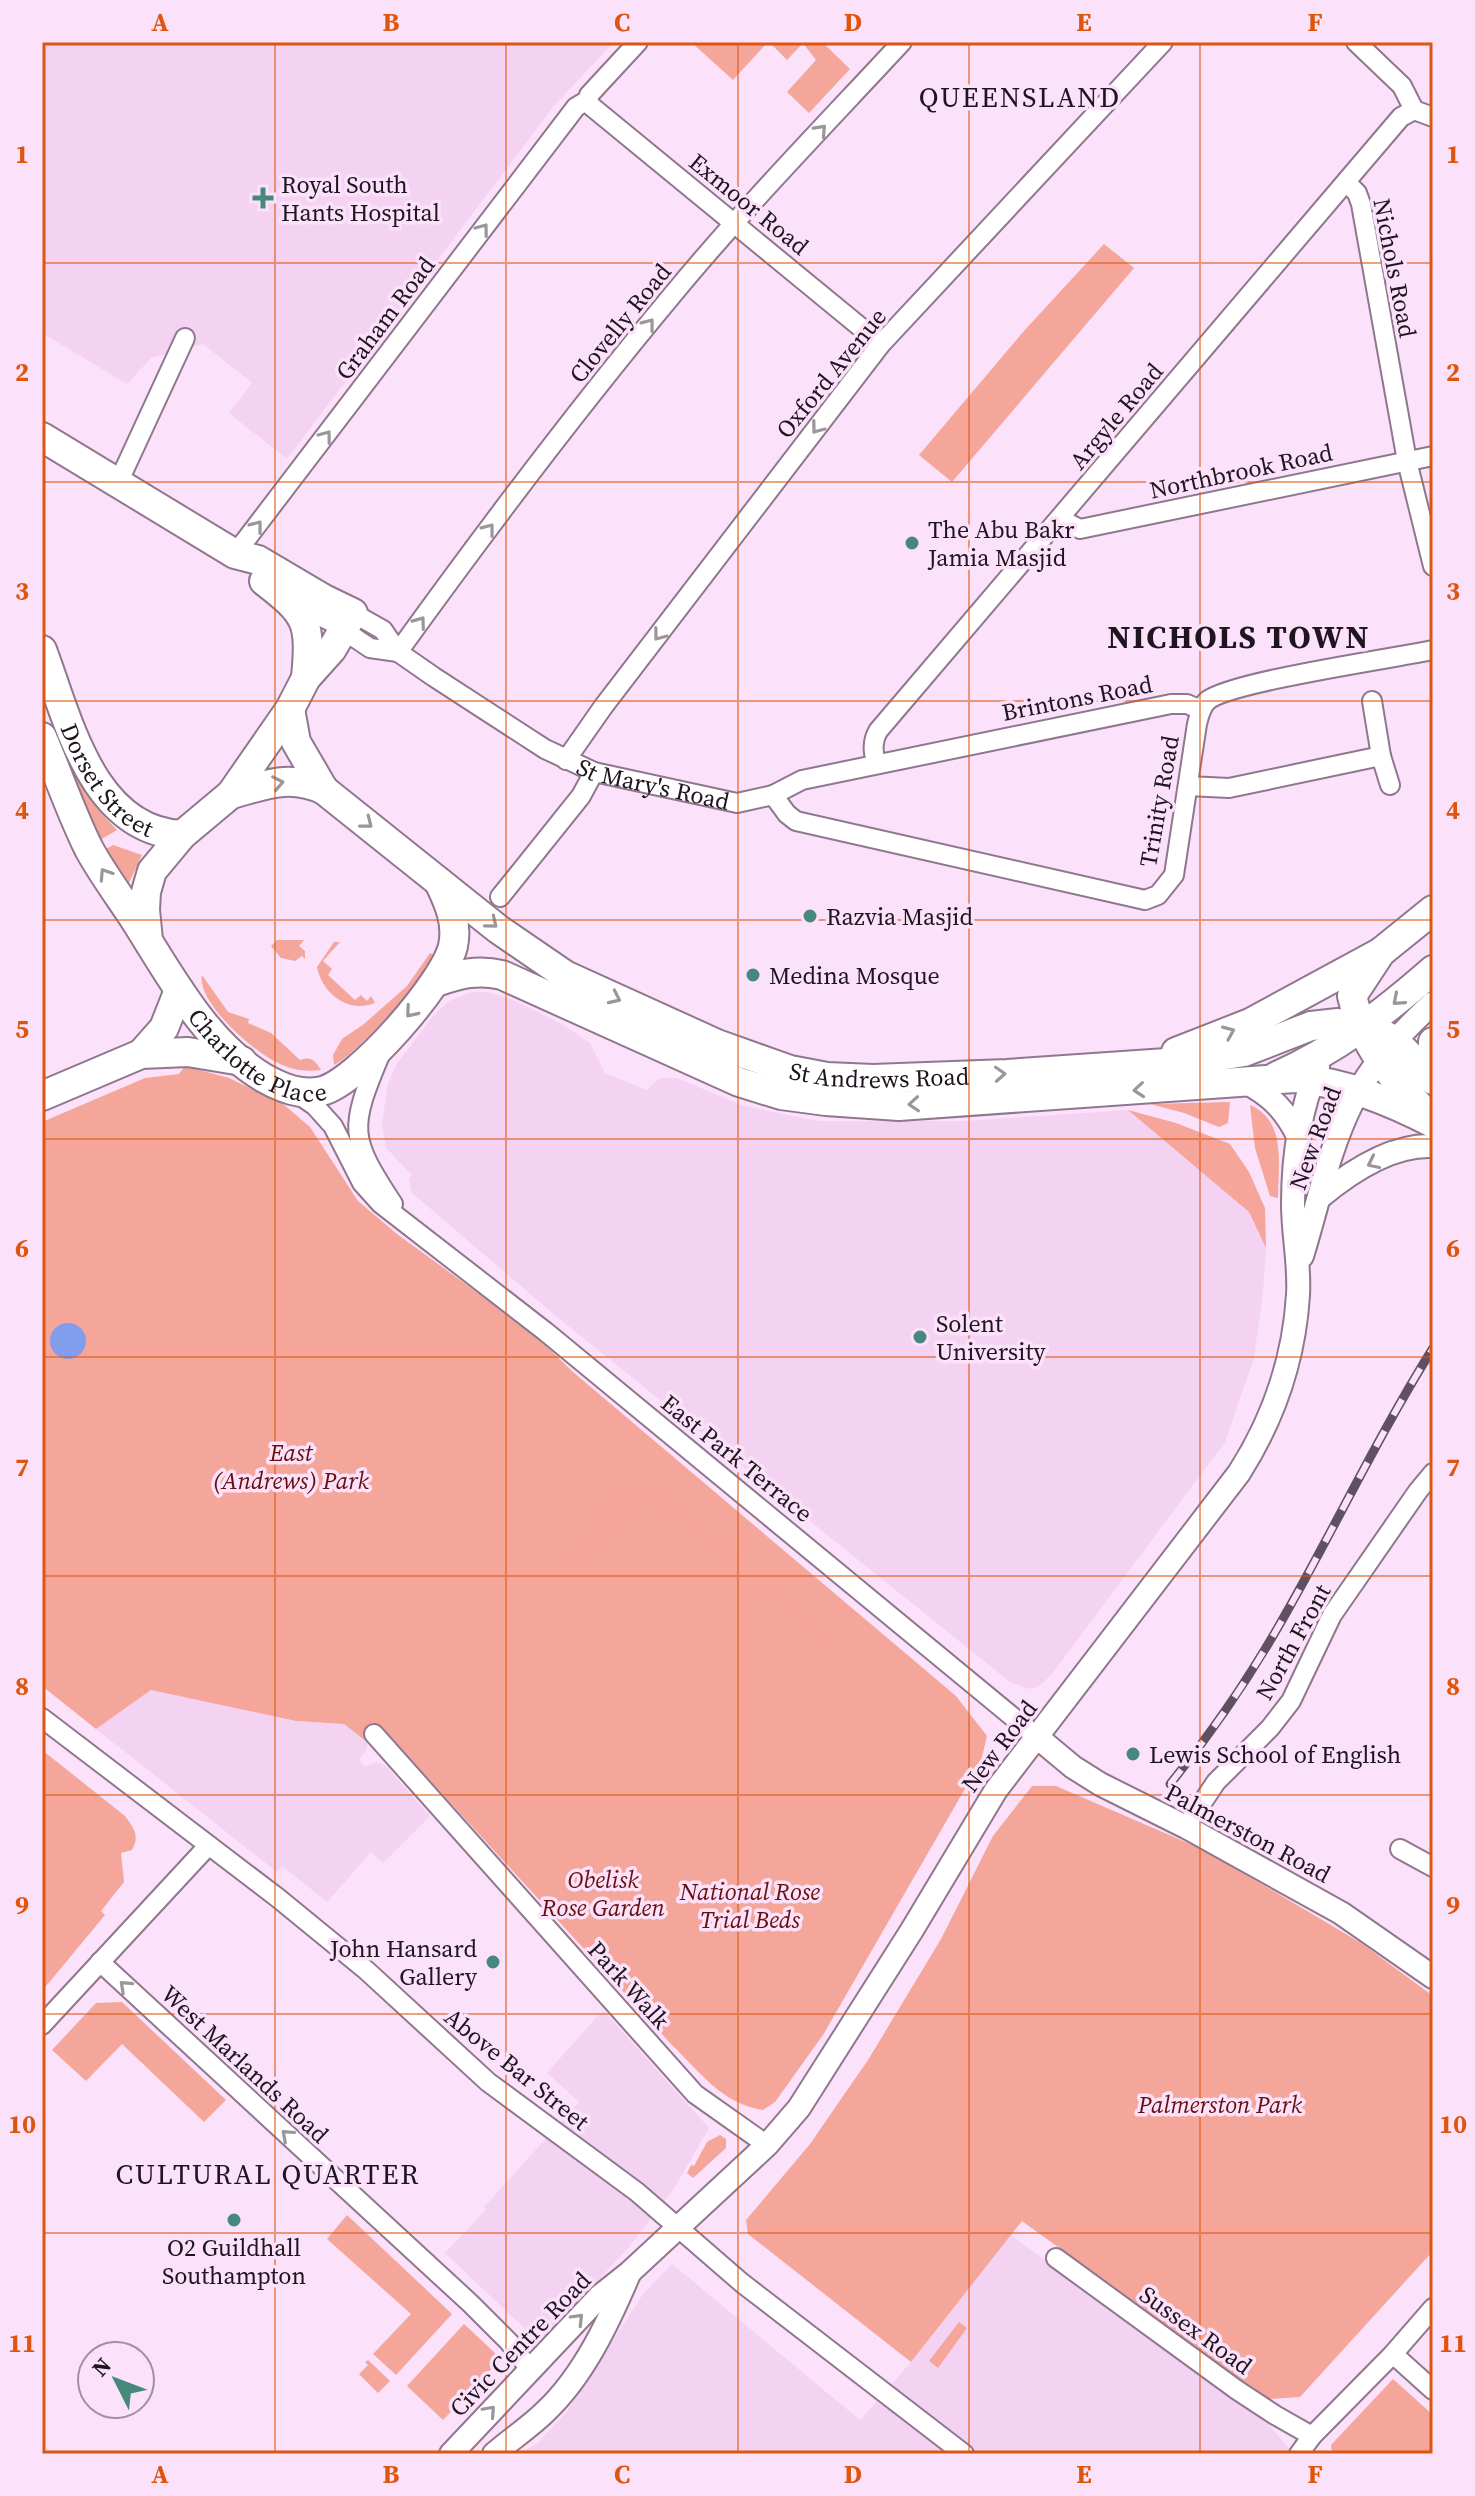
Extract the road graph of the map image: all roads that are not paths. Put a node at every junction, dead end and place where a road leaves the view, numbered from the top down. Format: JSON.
{"nodes":[{"id":1,"x":638,"y":42,"type":"edge"},
{"id":2,"x":902,"y":42,"type":"edge"},
{"id":3,"x":1163,"y":42,"type":"edge"},
{"id":4,"x":1356,"y":42,"type":"edge"},
{"id":5,"x":588,"y":100,"type":"junction"},
{"id":6,"x":1414,"y":110,"type":"junction"},
{"id":7,"x":1433,"y":117,"type":"edge"},
{"id":8,"x":1346,"y":182,"type":"junction"},
{"id":9,"x":735,"y":223,"type":"junction"},
{"id":10,"x":185,"y":338,"type":"dead end"},
{"id":11,"x":881,"y":344,"type":"junction"},
{"id":12,"x":42,"y":437,"type":"edge"},
{"id":13,"x":1433,"y":456,"type":"edge"},
{"id":14,"x":1407,"y":461,"type":"junction"},
{"id":15,"x":118,"y":483,"type":"junction"},
{"id":16,"x":1060,"y":519,"type":"junction"},
{"id":17,"x":235,"y":554,"type":"junction"},
{"id":18,"x":1433,"y":566,"type":"edge"},
{"id":19,"x":294,"y":604,"type":"junction"},
{"id":20,"x":348,"y":622,"type":"junction"},
{"id":21,"x":42,"y":650,"type":"edge"},
{"id":22,"x":1433,"y":650,"type":"edge"},
{"id":23,"x":398,"y":652,"type":"junction"},
{"id":24,"x":306,"y":678,"type":"junction"},
{"id":25,"x":1372,"y":701,"type":"dead end"},
{"id":26,"x":290,"y":709,"type":"junction"},
{"id":27,"x":1201,"y":710,"type":"junction"},
{"id":28,"x":42,"y":737,"type":"edge"},
{"id":29,"x":1381,"y":756,"type":"junction"},
{"id":30,"x":566,"y":760,"type":"junction"},
{"id":31,"x":876,"y":763,"type":"junction"},
{"id":32,"x":594,"y":772,"type":"junction"},
{"id":33,"x":1390,"y":785,"type":"dead end"},
{"id":34,"x":1188,"y":786,"type":"junction"},
{"id":35,"x":324,"y":790,"type":"junction"},
{"id":36,"x":231,"y":794,"type":"junction"},
{"id":37,"x":773,"y":795,"type":"junction"},
{"id":38,"x":182,"y":835,"type":"junction"},
{"id":39,"x":439,"y":882,"type":"junction"},
{"id":40,"x":500,"y":897,"type":"dead end"},
{"id":41,"x":1433,"y":910,"type":"edge"},
{"id":42,"x":148,"y":940,"type":"junction"},
{"id":43,"x":1381,"y":952,"type":"junction"},
{"id":44,"x":1433,"y":970,"type":"edge"},
{"id":45,"x":436,"y":982,"type":"junction"},
{"id":46,"x":179,"y":990,"type":"junction"},
{"id":47,"x":1433,"y":1003,"type":"edge"},
{"id":48,"x":1350,"y":1025,"type":"junction"},
{"id":49,"x":385,"y":1042,"type":"junction"},
{"id":50,"x":1433,"y":1042,"type":"edge"},
{"id":51,"x":1386,"y":1051,"type":"junction"},
{"id":52,"x":141,"y":1054,"type":"junction"},
{"id":53,"x":242,"y":1061,"type":"junction"},
{"id":54,"x":1128,"y":1064,"type":"junction"},
{"id":55,"x":1317,"y":1067,"type":"junction"},
{"id":56,"x":1433,"y":1071,"type":"edge"},
{"id":57,"x":1259,"y":1080,"type":"junction"},
{"id":58,"x":1433,"y":1080,"type":"edge"},
{"id":59,"x":1359,"y":1090,"type":"junction"},
{"id":60,"x":295,"y":1092,"type":"junction"},
{"id":61,"x":42,"y":1096,"type":"edge"},
{"id":62,"x":1433,"y":1123,"type":"edge"},
{"id":63,"x":1299,"y":1138,"type":"junction"},
{"id":64,"x":1433,"y":1146,"type":"edge"},
{"id":65,"x":1320,"y":1197,"type":"junction"},
{"id":66,"x":404,"y":1220,"type":"junction"},
{"id":67,"x":1299,"y":1266,"type":"junction"},
{"id":68,"x":1433,"y":1473,"type":"edge"},
{"id":69,"x":42,"y":1718,"type":"edge"},
{"id":70,"x":374,"y":1734,"type":"dead end"},
{"id":71,"x":1037,"y":1737,"type":"junction"},
{"id":72,"x":1186,"y":1827,"type":"junction"},
{"id":73,"x":208,"y":1846,"type":"junction"},
{"id":74,"x":1400,"y":1849,"type":"dead end"},
{"id":75,"x":1433,"y":1867,"type":"edge"},
{"id":76,"x":100,"y":1962,"type":"junction"},
{"id":77,"x":1433,"y":1977,"type":"edge"},
{"id":78,"x":42,"y":2025,"type":"edge"},
{"id":79,"x":767,"y":2145,"type":"junction"},
{"id":80,"x":679,"y":2227,"type":"junction"},
{"id":81,"x":1056,"y":2258,"type":"dead end"},
{"id":82,"x":629,"y":2273,"type":"junction"},
{"id":83,"x":1433,"y":2308,"type":"edge"},
{"id":84,"x":1393,"y":2354,"type":"junction"},
{"id":85,"x":529,"y":2368,"type":"junction"},
{"id":86,"x":1433,"y":2390,"type":"edge"},
{"id":87,"x":1307,"y":2447,"type":"edge"},
{"id":88,"x":451,"y":2454,"type":"edge"},
{"id":89,"x":494,"y":2454,"type":"edge"},
{"id":90,"x":964,"y":2454,"type":"edge"}],
"edges":[{"from":1,"to":5,"type":"street","name":"Graham Road"},
{"from":9,"to":2,"type":"street","name":"Clovelly Road","one_way":true},
{"from":3,"to":11,"type":"street","name":"Oxford Avenue"},
{"from":4,"to":6,"type":"street"},
{"from":5,"to":9,"type":"street","name":"Exmoor Road"},
{"from":17,"to":5,"type":"street","name":"Graham Road","one_way":true},
{"from":6,"to":7,"type":"street"},
{"from":6,"to":8,"type":"street","name":"Argyle Road"},
{"from":8,"to":14,"type":"street","name":"Nichols Road"},
{"from":8,"to":16,"type":"street","name":"Argyle Road"},
{"from":9,"to":11,"type":"street","name":"Exmoor Road"},
{"from":23,"to":9,"type":"street","name":"Clovelly Road","one_way":true},
{"from":10,"to":15,"type":"street"},
{"from":11,"to":30,"type":"street","name":"Oxford Avenue","one_way":true},
{"from":12,"to":15,"type":"main road","name":"St Mary's Road"},
{"from":13,"to":14,"type":"street","name":"Northbrook Road"},
{"from":14,"to":16,"type":"street","name":"Northbrook Road"},
{"from":14,"to":18,"type":"street","name":"Nichols Road"},
{"from":15,"to":17,"type":"main road","name":"St Mary's Road"},
{"from":16,"to":31,"type":"street","name":"Argyle Road"},
{"from":17,"to":19,"type":"main road","name":"St Mary's Road"},
{"from":17,"to":20,"type":"main road","name":"St Mary's Road"},
{"from":19,"to":20,"type":"street","name":"St Mary's Road"},
{"from":19,"to":24,"type":"main road","name":"Charlotte Place"},
{"from":20,"to":23,"type":"street","name":"St Mary's Road"},
{"from":20,"to":24,"type":"main road","name":"Charlotte Place"},
{"from":21,"to":38,"type":"main road","name":"Dorset Street"},
{"from":22,"to":27,"type":"street"},
{"from":23,"to":30,"type":"street","name":"St Mary's Road"},
{"from":24,"to":26,"type":"main road","name":"Charlotte Place"},
{"from":25,"to":29,"type":"street"},
{"from":26,"to":35,"type":"main road","name":"Charlotte Place"},
{"from":26,"to":36,"type":"main road","name":"Charlotte Place"},
{"from":27,"to":31,"type":"street","name":"Brintons Road"},
{"from":27,"to":34,"type":"street","name":"Trinity Road"},
{"from":42,"to":28,"type":"main road","name":"Dorset Street","one_way":true},
{"from":29,"to":33,"type":"street"},
{"from":29,"to":34,"type":"street"},
{"from":30,"to":32,"type":"street","name":"St Mary's Road"},
{"from":31,"to":37,"type":"street","name":"Brintons Road"},
{"from":32,"to":37,"type":"street","name":"St Mary's Road"},
{"from":32,"to":40,"type":"street"},
{"from":34,"to":37,"type":"street","name":"Trinity Road"},
{"from":36,"to":35,"type":"main road","name":"Charlotte Place","one_way":true},
{"from":35,"to":39,"type":"main road","name":"Charlotte Place","one_way":true},
{"from":36,"to":38,"type":"main road","name":"Charlotte Place"},
{"from":38,"to":42,"type":"main road","name":"Charlotte Place"},
{"from":39,"to":45,"type":"main road","name":"Charlotte Place"},
{"from":39,"to":54,"type":"main road","name":"St Andrews Road","one_way":true},
{"from":41,"to":43,"type":"main road"},
{"from":42,"to":46,"type":"main road","name":"Charlotte Place"},
{"from":43,"to":48,"type":"main road"},
{"from":54,"to":43,"type":"main road","one_way":true},
{"from":44,"to":48,"type":"main road","one_way":true},
{"from":45,"to":49,"type":"main road","name":"Charlotte Place","one_way":true},
{"from":57,"to":45,"type":"main road","name":"St Andrews Road","one_way":true},
{"from":46,"to":52,"type":"main road"},
{"from":46,"to":53,"type":"main road","name":"Charlotte Place"},
{"from":47,"to":51,"type":"street","name":"New Road"},
{"from":48,"to":51,"type":"main road"},
{"from":48,"to":54,"type":"main road","name":"St Andrews Road"},
{"from":48,"to":55,"type":"main road"},
{"from":49,"to":60,"type":"main road","name":"Charlotte Place"},
{"from":49,"to":66,"type":"street","name":"East Park Terrace"},
{"from":50,"to":56,"type":"main road"},
{"from":51,"to":58,"type":"main road"},
{"from":51,"to":59,"type":"street","name":"New Road"},
{"from":51,"to":62,"type":"main road"},
{"from":52,"to":53,"type":"main road"},
{"from":52,"to":61,"type":"main road"},
{"from":53,"to":60,"type":"main road","name":"Charlotte Place"},
{"from":55,"to":57,"type":"main road","name":"St Andrews Road"},
{"from":55,"to":59,"type":"main road","name":"St Andrews Road"},
{"from":55,"to":63,"type":"street","name":"New Road"},
{"from":57,"to":63,"type":"street"},
{"from":59,"to":62,"type":"main road","name":"St Andrews Road"},
{"from":59,"to":65,"type":"street","name":"New Road"},
{"from":60,"to":66,"type":"street","name":"East Park Terrace"},
{"from":63,"to":67,"type":"street","name":"New Road"},
{"from":64,"to":65,"type":"street","one_way":true},
{"from":65,"to":67,"type":"street","name":"New Road"},
{"from":66,"to":71,"type":"street","name":"East Park Terrace"},
{"from":67,"to":71,"type":"street","name":"New Road"},
{"from":68,"to":72,"type":"street","name":"North Front"},
{"from":69,"to":73,"type":"street","name":"Above Bar Street"},
{"from":70,"to":79,"type":"street","name":"Park Walk"},
{"from":71,"to":72,"type":"street","name":"Palmerston Road"},
{"from":71,"to":79,"type":"street","name":"New Road"},
{"from":72,"to":77,"type":"street","name":"Palmerston Road"},
{"from":73,"to":76,"type":"street"},
{"from":73,"to":80,"type":"street","name":"Above Bar Street"},
{"from":74,"to":75,"type":"street"},
{"from":76,"to":78,"type":"street"},
{"from":85,"to":76,"type":"street","name":"West Marlands Road","one_way":true},
{"from":79,"to":80,"type":"street","name":"New Road"},
{"from":80,"to":82,"type":"street","name":"Civic Centre Road"},
{"from":80,"to":90,"type":"street","name":"Above Bar Street"},
{"from":81,"to":87,"type":"street","name":"Sussex Road"},
{"from":85,"to":82,"type":"street","name":"Civic Centre Road","one_way":true},
{"from":82,"to":89,"type":"street","name":"Civic Centre Road"},
{"from":83,"to":84,"type":"street"},
{"from":84,"to":86,"type":"street"},
{"from":84,"to":87,"type":"street"},
{"from":88,"to":85,"type":"street","name":"Civic Centre Road","one_way":true}]}
